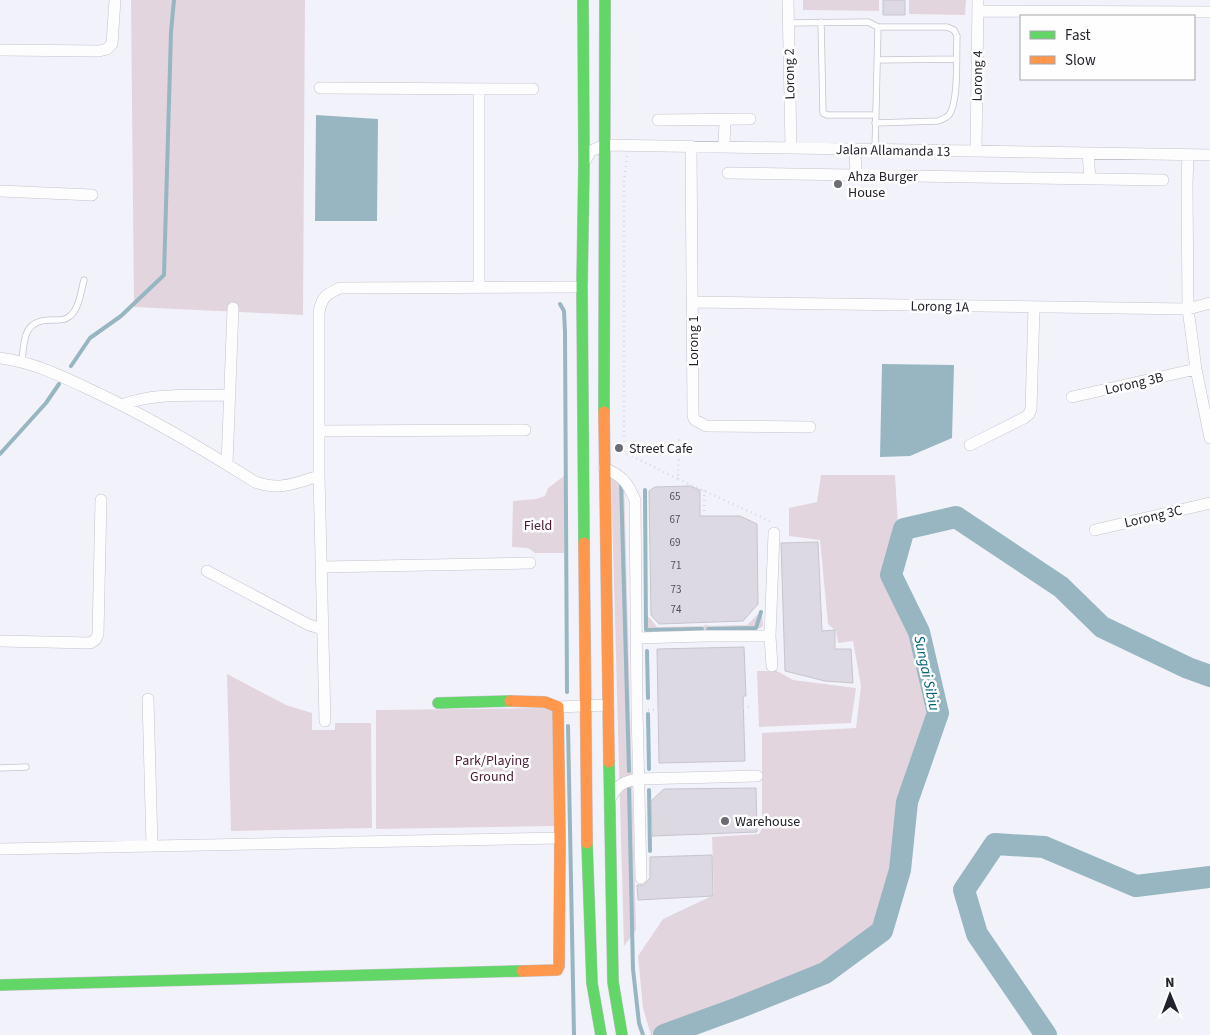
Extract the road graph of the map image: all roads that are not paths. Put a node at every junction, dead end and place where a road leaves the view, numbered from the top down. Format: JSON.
{"nodes":[{"id":1,"x":115,"y":0,"type":"edge"},
{"id":2,"x":584,"y":0,"type":"edge"},
{"id":3,"x":605,"y":0,"type":"edge"},
{"id":4,"x":788,"y":0,"type":"edge"},
{"id":5,"x":978,"y":5,"type":"edge"},
{"id":6,"x":1210,"y":12,"type":"edge"},
{"id":7,"x":821,"y":22,"type":"junction"},
{"id":8,"x":788,"y":23,"type":"junction"},
{"id":9,"x":878,"y":27,"type":"junction"},
{"id":10,"x":0,"y":50,"type":"edge"},
{"id":11,"x":956,"y":59,"type":"junction"},
{"id":12,"x":877,"y":60,"type":"junction"},
{"id":13,"x":320,"y":88,"type":"dead end"},
{"id":14,"x":533,"y":88,"type":"dead end"},
{"id":15,"x":479,"y":89,"type":"junction"},
{"id":16,"x":875,"y":116,"type":"junction"},
{"id":17,"x":750,"y":119,"type":"dead end"},
{"id":18,"x":658,"y":120,"type":"dead end"},
{"id":19,"x":725,"y":120,"type":"junction"},
{"id":20,"x":875,"y":123,"type":"junction"},
{"id":21,"x":604,"y":145,"type":"junction"},
{"id":22,"x":691,"y":146,"type":"junction"},
{"id":23,"x":724,"y":147,"type":"junction"},
{"id":24,"x":791,"y":148,"type":"junction"},
{"id":25,"x":855,"y":149,"type":"junction"},
{"id":26,"x":874,"y":150,"type":"junction"},
{"id":27,"x":976,"y":151,"type":"junction"},
{"id":28,"x":1088,"y":153,"type":"junction"},
{"id":29,"x":1188,"y":155,"type":"junction"},
{"id":30,"x":1210,"y":156,"type":"edge"},
{"id":31,"x":584,"y":162,"type":"junction"},
{"id":32,"x":728,"y":174,"type":"dead end"},
{"id":33,"x":856,"y":175,"type":"junction"},
{"id":34,"x":1090,"y":178,"type":"junction"},
{"id":35,"x":1164,"y":180,"type":"dead end"},
{"id":36,"x":0,"y":191,"type":"edge"},
{"id":37,"x":92,"y":195,"type":"dead end"},
{"id":38,"x":84,"y":280,"type":"dead end"},
{"id":39,"x":480,"y":287,"type":"junction"},
{"id":40,"x":582,"y":287,"type":"junction"},
{"id":41,"x":693,"y":302,"type":"junction"},
{"id":42,"x":1210,"y":303,"type":"edge"},
{"id":43,"x":1034,"y":307,"type":"junction"},
{"id":44,"x":233,"y":308,"type":"dead end"},
{"id":45,"x":1188,"y":309,"type":"junction"},
{"id":46,"x":0,"y":358,"type":"edge"},
{"id":47,"x":22,"y":362,"type":"junction"},
{"id":48,"x":1196,"y":369,"type":"junction"},
{"id":49,"x":230,"y":395,"type":"junction"},
{"id":50,"x":1072,"y":397,"type":"dead end"},
{"id":51,"x":122,"y":405,"type":"junction"},
{"id":52,"x":810,"y":426,"type":"dead end"},
{"id":53,"x":525,"y":430,"type":"dead end"},
{"id":54,"x":320,"y":431,"type":"junction"},
{"id":55,"x":1210,"y":438,"type":"edge"},
{"id":56,"x":970,"y":445,"type":"dead end"},
{"id":57,"x":227,"y":464,"type":"junction"},
{"id":58,"x":604,"y":468,"type":"junction"},
{"id":59,"x":319,"y":476,"type":"junction"},
{"id":60,"x":102,"y":500,"type":"dead end"},
{"id":61,"x":1210,"y":503,"type":"edge"},
{"id":62,"x":773,"y":528,"type":"road end"},
{"id":63,"x":1095,"y":530,"type":"dead end"},
{"id":64,"x":530,"y":563,"type":"dead end"},
{"id":65,"x":322,"y":567,"type":"junction"},
{"id":66,"x":207,"y":571,"type":"dead end"},
{"id":67,"x":323,"y":629,"type":"junction"},
{"id":68,"x":770,"y":636,"type":"junction"},
{"id":69,"x":637,"y":638,"type":"junction"},
{"id":70,"x":0,"y":641,"type":"edge"},
{"id":71,"x":772,"y":666,"type":"dead end"},
{"id":72,"x":148,"y":699,"type":"dead end"},
{"id":73,"x":438,"y":703,"type":"dead end"},
{"id":74,"x":558,"y":706,"type":"junction"},
{"id":75,"x":608,"y":706,"type":"junction"},
{"id":76,"x":587,"y":707,"type":"junction"},
{"id":77,"x":325,"y":720,"type":"dead end"},
{"id":78,"x":26,"y":767,"type":"dead end"},
{"id":79,"x":0,"y":768,"type":"edge"},
{"id":80,"x":757,"y":776,"type":"dead end"},
{"id":81,"x":639,"y":779,"type":"junction"},
{"id":82,"x":609,"y":801,"type":"junction"},
{"id":83,"x":560,"y":838,"type":"junction"},
{"id":84,"x":152,"y":846,"type":"junction"},
{"id":85,"x":0,"y":849,"type":"edge"},
{"id":86,"x":641,"y":878,"type":"dead end"},
{"id":87,"x":0,"y":985,"type":"edge"},
{"id":88,"x":601,"y":1035,"type":"edge"},
{"id":89,"x":622,"y":1035,"type":"edge"}],
"edges":[{"from":1,"to":10,"type":"street"},
{"from":2,"to":31,"type":"street"},
{"from":3,"to":21,"type":"street"},
{"from":4,"to":8,"type":"street","name":"Lorong 2"},
{"from":5,"to":6,"type":"street"},
{"from":5,"to":27,"type":"street","name":"Lorong 4"},
{"from":7,"to":8,"type":"lane"},
{"from":7,"to":9,"type":"lane"},
{"from":7,"to":16,"type":"lane"},
{"from":8,"to":24,"type":"street","name":"Lorong 2"},
{"from":9,"to":11,"type":"lane"},
{"from":9,"to":12,"type":"lane"},
{"from":11,"to":12,"type":"lane"},
{"from":11,"to":20,"type":"lane"},
{"from":12,"to":16,"type":"lane"},
{"from":13,"to":15,"type":"street"},
{"from":14,"to":15,"type":"street"},
{"from":15,"to":39,"type":"street"},
{"from":16,"to":20,"type":"lane"},
{"from":17,"to":19,"type":"street"},
{"from":18,"to":19,"type":"street"},
{"from":19,"to":23,"type":"street"},
{"from":20,"to":26,"type":"lane"},
{"from":21,"to":22,"type":"street","name":"Jalan Allamanda 13"},
{"from":21,"to":31,"type":"street"},
{"from":21,"to":58,"type":"street"},
{"from":22,"to":23,"type":"street","name":"Jalan Allamanda 13"},
{"from":22,"to":41,"type":"street","name":"Lorong 1"},
{"from":23,"to":24,"type":"street","name":"Jalan Allamanda 13"},
{"from":24,"to":25,"type":"street","name":"Jalan Allamanda 13"},
{"from":25,"to":26,"type":"street","name":"Jalan Allamanda 13"},
{"from":25,"to":33,"type":"street"},
{"from":26,"to":27,"type":"street","name":"Jalan Allamanda 13"},
{"from":27,"to":28,"type":"street","name":"Jalan Allamanda 13"},
{"from":28,"to":29,"type":"street","name":"Jalan Allamanda 13"},
{"from":28,"to":34,"type":"street"},
{"from":29,"to":30,"type":"street","name":"Jalan Allamanda 13"},
{"from":29,"to":45,"type":"street"},
{"from":31,"to":40,"type":"street"},
{"from":32,"to":33,"type":"street"},
{"from":33,"to":34,"type":"street"},
{"from":34,"to":35,"type":"street"},
{"from":36,"to":37,"type":"street"},
{"from":38,"to":47,"type":"lane"},
{"from":39,"to":40,"type":"street"},
{"from":39,"to":54,"type":"street"},
{"from":40,"to":76,"type":"street"},
{"from":41,"to":43,"type":"street","name":"Lorong 1A"},
{"from":41,"to":52,"type":"street","name":"Lorong 1"},
{"from":42,"to":45,"type":"street","name":"Lorong 1A"},
{"from":43,"to":45,"type":"street","name":"Lorong 1A"},
{"from":43,"to":56,"type":"street"},
{"from":44,"to":49,"type":"street"},
{"from":45,"to":48,"type":"street"},
{"from":46,"to":47,"type":"street"},
{"from":47,"to":51,"type":"street"},
{"from":48,"to":50,"type":"street","name":"Lorong 3B"},
{"from":48,"to":55,"type":"street"},
{"from":49,"to":51,"type":"street"},
{"from":49,"to":57,"type":"street"},
{"from":51,"to":57,"type":"street"},
{"from":53,"to":54,"type":"street"},
{"from":54,"to":59,"type":"street"},
{"from":57,"to":59,"type":"street"},
{"from":58,"to":69,"type":"street"},
{"from":58,"to":75,"type":"street"},
{"from":59,"to":65,"type":"street"},
{"from":60,"to":70,"type":"street"},
{"from":61,"to":63,"type":"street","name":"Lorong 3C"},
{"from":62,"to":68,"type":"street"},
{"from":64,"to":65,"type":"street"},
{"from":65,"to":67,"type":"street"},
{"from":66,"to":67,"type":"street"},
{"from":67,"to":77,"type":"street"},
{"from":68,"to":69,"type":"street"},
{"from":68,"to":71,"type":"street"},
{"from":69,"to":81,"type":"street"},
{"from":72,"to":84,"type":"street"},
{"from":73,"to":74,"type":"street"},
{"from":74,"to":76,"type":"street"},
{"from":74,"to":83,"type":"street"},
{"from":75,"to":76,"type":"street"},
{"from":75,"to":82,"type":"street"},
{"from":76,"to":88,"type":"street"},
{"from":78,"to":79,"type":"lane"},
{"from":80,"to":81,"type":"street"},
{"from":81,"to":82,"type":"street"},
{"from":81,"to":86,"type":"street"},
{"from":82,"to":89,"type":"street"},
{"from":83,"to":84,"type":"street"},
{"from":83,"to":87,"type":"street"},
{"from":84,"to":85,"type":"street"}]}
